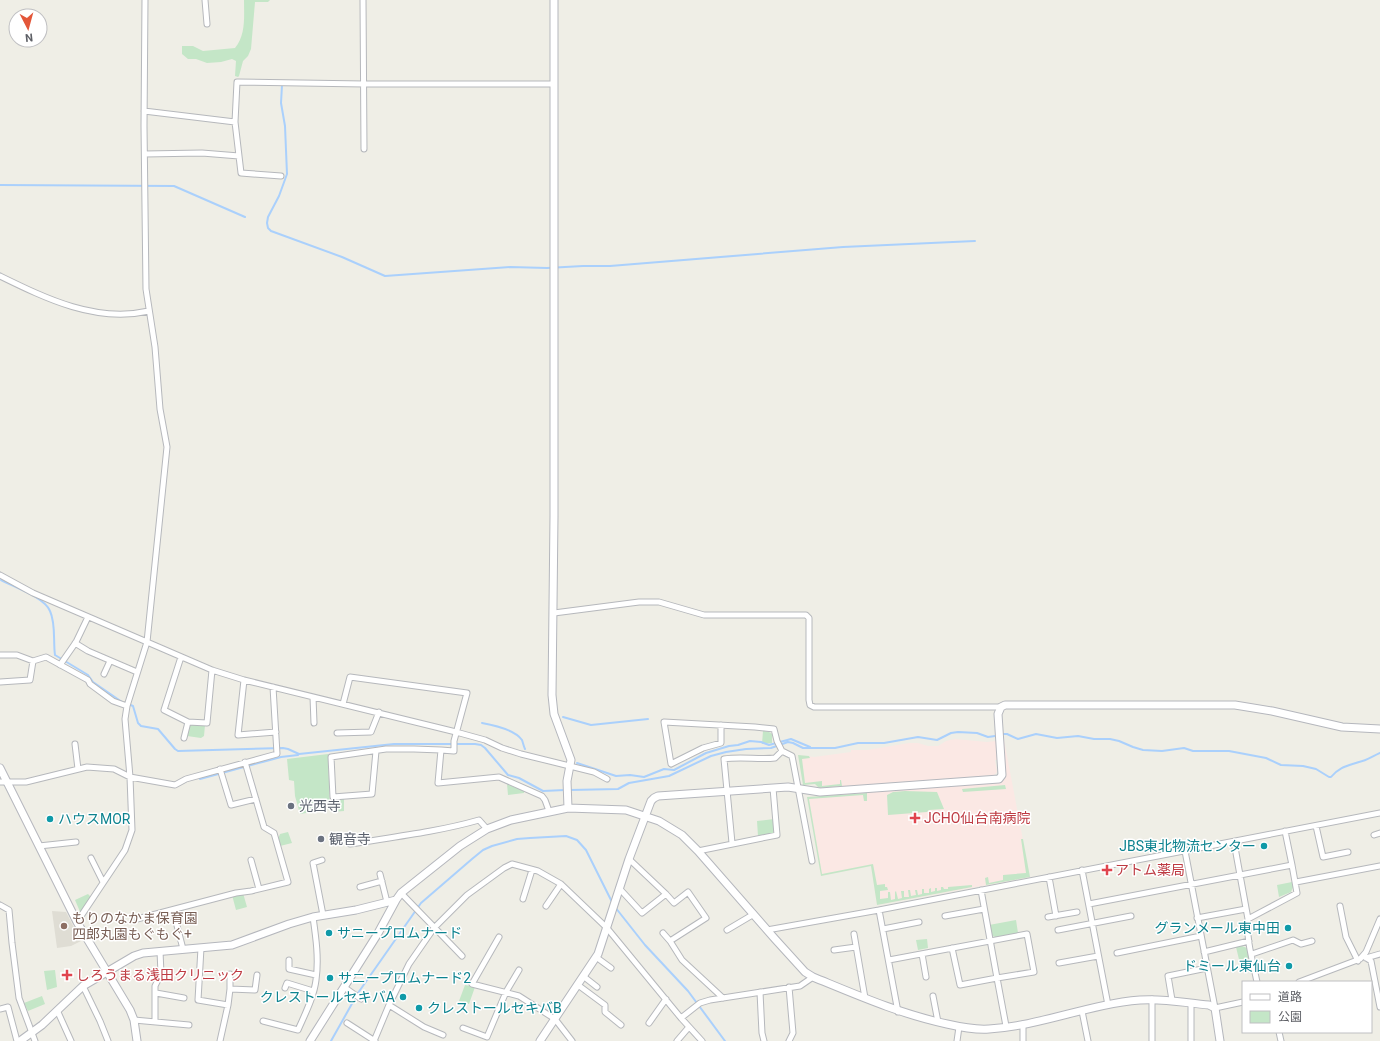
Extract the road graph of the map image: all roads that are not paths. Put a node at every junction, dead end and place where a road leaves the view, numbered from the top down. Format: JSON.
{"nodes":[{"id":1,"x":145,"y":0,"type":"edge"},
{"id":2,"x":205,"y":0,"type":"edge"},
{"id":3,"x":363,"y":0,"type":"edge"},
{"id":4,"x":554,"y":0,"type":"edge"},
{"id":5,"x":207,"y":24,"type":"dead end"},
{"id":6,"x":364,"y":84,"type":"junction"},
{"id":7,"x":554,"y":84,"type":"junction"},
{"id":8,"x":144,"y":110,"type":"junction"},
{"id":9,"x":235,"y":122,"type":"junction"},
{"id":10,"x":364,"y":149,"type":"dead end"},
{"id":11,"x":145,"y":154,"type":"junction"},
{"id":12,"x":239,"y":156,"type":"junction"},
{"id":13,"x":281,"y":176,"type":"dead end"},
{"id":14,"x":0,"y":276,"type":"edge"},
{"id":15,"x":149,"y":311,"type":"junction"},
{"id":16,"x":0,"y":575,"type":"edge"},
{"id":17,"x":554,"y":613,"type":"junction"},
{"id":18,"x":88,"y":617,"type":"junction"},
{"id":19,"x":147,"y":642,"type":"junction"},
{"id":20,"x":75,"y":643,"type":"junction"},
{"id":21,"x":0,"y":655,"type":"edge"},
{"id":22,"x":181,"y":657,"type":"junction"},
{"id":23,"x":33,"y":661,"type":"junction"},
{"id":24,"x":110,"y":661,"type":"junction"},
{"id":25,"x":60,"y":665,"type":"junction"},
{"id":26,"x":212,"y":670,"type":"junction"},
{"id":27,"x":137,"y":672,"type":"junction"},
{"id":28,"x":104,"y":674,"type":"dead end"},
{"id":29,"x":244,"y":680,"type":"junction"},
{"id":30,"x":0,"y":682,"type":"edge"},
{"id":31,"x":273,"y":686,"type":"junction"},
{"id":32,"x":313,"y":697,"type":"junction"},
{"id":33,"x":127,"y":704,"type":"junction"},
{"id":34,"x":343,"y":704,"type":"junction"},
{"id":35,"x":1001,"y":706,"type":"junction"},
{"id":36,"x":379,"y":712,"type":"junction"},
{"id":37,"x":188,"y":722,"type":"junction"},
{"id":38,"x":314,"y":723,"type":"dead end"},
{"id":39,"x":721,"y":725,"type":"junction"},
{"id":40,"x":1380,"y":729,"type":"edge"},
{"id":41,"x":276,"y":732,"type":"junction"},
{"id":42,"x":456,"y":732,"type":"junction"},
{"id":43,"x":337,"y":733,"type":"dead end"},
{"id":44,"x":184,"y":738,"type":"dead end"},
{"id":45,"x":75,"y":744,"type":"dead end"},
{"id":46,"x":441,"y":750,"type":"junction"},
{"id":47,"x":781,"y":750,"type":"junction"},
{"id":48,"x":376,"y":751,"type":"junction"},
{"id":49,"x":246,"y":765,"type":"junction"},
{"id":50,"x":570,"y":766,"type":"junction"},
{"id":51,"x":0,"y":768,"type":"edge"},
{"id":52,"x":78,"y":769,"type":"junction"},
{"id":53,"x":221,"y":772,"type":"junction"},
{"id":54,"x":130,"y":776,"type":"junction"},
{"id":55,"x":607,"y":779,"type":"dead end"},
{"id":56,"x":3,"y":782,"type":"edge"},
{"id":57,"x":773,"y":788,"type":"junction"},
{"id":58,"x":799,"y":788,"type":"junction"},
{"id":59,"x":726,"y":791,"type":"junction"},
{"id":60,"x":256,"y":799,"type":"junction"},
{"id":61,"x":568,"y":808,"type":"junction"},
{"id":62,"x":549,"y":811,"type":"junction"},
{"id":63,"x":1380,"y":813,"type":"edge"},
{"id":64,"x":645,"y":816,"type":"junction"},
{"id":65,"x":1316,"y":826,"type":"junction"},
{"id":66,"x":487,"y":829,"type":"junction"},
{"id":67,"x":1285,"y":831,"type":"junction"},
{"id":68,"x":1380,"y":833,"type":"edge"},
{"id":69,"x":1374,"y":835,"type":"dead end"},
{"id":70,"x":76,"y":842,"type":"dead end"},
{"id":71,"x":1234,"y":842,"type":"junction"},
{"id":72,"x":350,"y":844,"type":"dead end"},
{"id":73,"x":732,"y":844,"type":"junction"},
{"id":74,"x":39,"y":846,"type":"junction"},
{"id":75,"x":698,"y":851,"type":"junction"},
{"id":76,"x":1185,"y":851,"type":"junction"},
{"id":77,"x":1348,"y":852,"type":"dead end"},
{"id":78,"x":91,"y":858,"type":"dead end"},
{"id":79,"x":629,"y":859,"type":"junction"},
{"id":80,"x":251,"y":860,"type":"dead end"},
{"id":81,"x":322,"y":860,"type":"dead end"},
{"id":82,"x":812,"y":861,"type":"dead end"},
{"id":83,"x":1292,"y":865,"type":"junction"},
{"id":84,"x":1380,"y":866,"type":"edge"},
{"id":85,"x":532,"y":870,"type":"junction"},
{"id":86,"x":1082,"y":870,"type":"junction"},
{"id":87,"x":380,"y":874,"type":"dead end"},
{"id":88,"x":1240,"y":875,"type":"junction"},
{"id":89,"x":1049,"y":877,"type":"junction"},
{"id":90,"x":382,"y":881,"type":"junction"},
{"id":91,"x":103,"y":882,"type":"junction"},
{"id":92,"x":1296,"y":882,"type":"junction"},
{"id":93,"x":561,"y":884,"type":"junction"},
{"id":94,"x":1191,"y":884,"type":"junction"},
{"id":95,"x":360,"y":887,"type":"dead end"},
{"id":96,"x":619,"y":888,"type":"junction"},
{"id":97,"x":259,"y":889,"type":"junction"},
{"id":98,"x":980,"y":890,"type":"junction"},
{"id":99,"x":401,"y":893,"type":"junction"},
{"id":100,"x":666,"y":894,"type":"junction"},
{"id":101,"x":523,"y":899,"type":"dead end"},
{"id":102,"x":396,"y":900,"type":"junction"},
{"id":103,"x":387,"y":902,"type":"junction"},
{"id":104,"x":1088,"y":904,"type":"junction"},
{"id":105,"x":0,"y":905,"type":"edge"},
{"id":106,"x":546,"y":906,"type":"dead end"},
{"id":107,"x":1340,"y":906,"type":"dead end"},
{"id":108,"x":984,"y":908,"type":"junction"},
{"id":109,"x":1246,"y":909,"type":"junction"},
{"id":110,"x":173,"y":910,"type":"junction"},
{"id":111,"x":879,"y":910,"type":"junction"},
{"id":112,"x":1077,"y":912,"type":"dead end"},
{"id":113,"x":754,"y":914,"type":"junction"},
{"id":114,"x":324,"y":915,"type":"junction"},
{"id":115,"x":945,"y":916,"type":"dead end"},
{"id":116,"x":1056,"y":916,"type":"junction"},
{"id":117,"x":1130,"y":916,"type":"dead end"},
{"id":118,"x":313,"y":917,"type":"junction"},
{"id":119,"x":1048,"y":917,"type":"dead end"},
{"id":120,"x":1197,"y":918,"type":"junction"},
{"id":121,"x":137,"y":919,"type":"dead end"},
{"id":122,"x":1248,"y":919,"type":"junction"},
{"id":123,"x":1380,"y":919,"type":"edge"},
{"id":124,"x":77,"y":922,"type":"junction"},
{"id":125,"x":919,"y":922,"type":"dead end"},
{"id":126,"x":1092,"y":923,"type":"junction"},
{"id":127,"x":434,"y":928,"type":"junction"},
{"id":128,"x":607,"y":928,"type":"junction"},
{"id":129,"x":883,"y":929,"type":"junction"},
{"id":130,"x":727,"y":930,"type":"dead end"},
{"id":131,"x":767,"y":930,"type":"junction"},
{"id":132,"x":1058,"y":930,"type":"dead end"},
{"id":133,"x":663,"y":933,"type":"dead end"},
{"id":134,"x":854,"y":934,"type":"dead end"},
{"id":135,"x":1201,"y":936,"type":"junction"},
{"id":136,"x":499,"y":937,"type":"dead end"},
{"id":137,"x":670,"y":941,"type":"junction"},
{"id":138,"x":990,"y":941,"type":"junction"},
{"id":139,"x":1249,"y":941,"type":"junction"},
{"id":140,"x":1312,"y":941,"type":"dead end"},
{"id":141,"x":856,"y":947,"type":"junction"},
{"id":142,"x":201,"y":948,"type":"junction"},
{"id":143,"x":952,"y":948,"type":"junction"},
{"id":144,"x":183,"y":949,"type":"junction"},
{"id":145,"x":834,"y":950,"type":"dead end"},
{"id":146,"x":160,"y":951,"type":"junction"},
{"id":147,"x":1204,"y":952,"type":"junction"},
{"id":148,"x":1117,"y":953,"type":"dead end"},
{"id":149,"x":922,"y":954,"type":"junction"},
{"id":150,"x":1252,"y":954,"type":"junction"},
{"id":151,"x":1380,"y":954,"type":"edge"},
{"id":152,"x":462,"y":956,"type":"dead end"},
{"id":153,"x":1098,"y":956,"type":"junction"},
{"id":154,"x":596,"y":957,"type":"junction"},
{"id":155,"x":1364,"y":957,"type":"junction"},
{"id":156,"x":289,"y":960,"type":"dead end"},
{"id":157,"x":889,"y":960,"type":"junction"},
{"id":158,"x":1358,"y":961,"type":"junction"},
{"id":159,"x":1059,"y":964,"type":"dead end"},
{"id":160,"x":611,"y":968,"type":"dead end"},
{"id":161,"x":1207,"y":968,"type":"junction"},
{"id":162,"x":519,"y":970,"type":"dead end"},
{"id":163,"x":106,"y":972,"type":"junction"},
{"id":164,"x":230,"y":974,"type":"dead end"},
{"id":165,"x":257,"y":975,"type":"dead end"},
{"id":166,"x":316,"y":975,"type":"junction"},
{"id":167,"x":583,"y":976,"type":"junction"},
{"id":168,"x":813,"y":977,"type":"junction"},
{"id":169,"x":926,"y":977,"type":"dead end"},
{"id":170,"x":998,"y":978,"type":"junction"},
{"id":171,"x":1258,"y":981,"type":"edge"},
{"id":172,"x":1302,"y":981,"type":"edge"},
{"id":173,"x":578,"y":985,"type":"junction"},
{"id":174,"x":83,"y":986,"type":"junction"},
{"id":175,"x":344,"y":987,"type":"junction"},
{"id":176,"x":598,"y":987,"type":"dead end"},
{"id":177,"x":789,"y":987,"type":"junction"},
{"id":178,"x":285,"y":988,"type":"dead end"},
{"id":179,"x":230,"y":989,"type":"junction"},
{"id":180,"x":313,"y":991,"type":"junction"},
{"id":181,"x":506,"y":992,"type":"junction"},
{"id":182,"x":760,"y":992,"type":"junction"},
{"id":183,"x":156,"y":994,"type":"junction"},
{"id":184,"x":933,"y":996,"type":"dead end"},
{"id":185,"x":184,"y":998,"type":"dead end"},
{"id":186,"x":723,"y":998,"type":"junction"},
{"id":187,"x":865,"y":998,"type":"junction"},
{"id":188,"x":361,"y":999,"type":"dead end"},
{"id":189,"x":1152,"y":999,"type":"junction"},
{"id":190,"x":666,"y":1000,"type":"junction"},
{"id":191,"x":1172,"y":1000,"type":"junction"},
{"id":192,"x":1242,"y":1002,"type":"edge"},
{"id":193,"x":1190,"y":1003,"type":"junction"},
{"id":194,"x":228,"y":1005,"type":"junction"},
{"id":195,"x":389,"y":1005,"type":"junction"},
{"id":196,"x":1108,"y":1005,"type":"junction"},
{"id":197,"x":1380,"y":1007,"type":"edge"},
{"id":198,"x":0,"y":1008,"type":"edge"},
{"id":199,"x":1215,"y":1008,"type":"junction"},
{"id":200,"x":57,"y":1010,"type":"junction"},
{"id":201,"x":1082,"y":1011,"type":"junction"},
{"id":202,"x":898,"y":1012,"type":"junction"},
{"id":203,"x":681,"y":1018,"type":"junction"},
{"id":204,"x":555,"y":1019,"type":"junction"},
{"id":205,"x":134,"y":1020,"type":"junction"},
{"id":206,"x":263,"y":1021,"type":"dead end"},
{"id":207,"x":155,"y":1022,"type":"junction"},
{"id":208,"x":938,"y":1022,"type":"junction"},
{"id":209,"x":347,"y":1023,"type":"dead end"},
{"id":210,"x":649,"y":1023,"type":"dead end"},
{"id":211,"x":1023,"y":1024,"type":"junction"},
{"id":212,"x":190,"y":1025,"type":"dead end"},
{"id":213,"x":621,"y":1025,"type":"dead end"},
{"id":214,"x":959,"y":1026,"type":"junction"},
{"id":215,"x":1006,"y":1026,"type":"junction"},
{"id":216,"x":689,"y":1027,"type":"junction"},
{"id":217,"x":463,"y":1028,"type":"dead end"},
{"id":218,"x":32,"y":1032,"type":"junction"},
{"id":219,"x":443,"y":1035,"type":"dead end"},
{"id":220,"x":19,"y":1041,"type":"edge"},
{"id":221,"x":35,"y":1041,"type":"edge"},
{"id":222,"x":71,"y":1041,"type":"edge"},
{"id":223,"x":108,"y":1041,"type":"edge"},
{"id":224,"x":138,"y":1041,"type":"edge"},
{"id":225,"x":220,"y":1041,"type":"edge"},
{"id":226,"x":310,"y":1041,"type":"edge"},
{"id":227,"x":374,"y":1041,"type":"edge"},
{"id":228,"x":540,"y":1041,"type":"edge"},
{"id":229,"x":572,"y":1041,"type":"edge"},
{"id":230,"x":677,"y":1041,"type":"edge"},
{"id":231,"x":702,"y":1041,"type":"edge"},
{"id":232,"x":764,"y":1041,"type":"edge"},
{"id":233,"x":789,"y":1041,"type":"edge"},
{"id":234,"x":957,"y":1041,"type":"edge"},
{"id":235,"x":1023,"y":1041,"type":"edge"},
{"id":236,"x":1088,"y":1041,"type":"edge"},
{"id":237,"x":1152,"y":1041,"type":"edge"},
{"id":238,"x":1191,"y":1041,"type":"edge"},
{"id":239,"x":1220,"y":1041,"type":"edge"}],
"edges":[{"from":1,"to":8,"type":"street"},
{"from":2,"to":5,"type":"street"},
{"from":3,"to":6,"type":"street"},
{"from":4,"to":7,"type":"street"},
{"from":6,"to":7,"type":"street"},
{"from":6,"to":9,"type":"street"},
{"from":6,"to":10,"type":"street"},
{"from":7,"to":17,"type":"street"},
{"from":8,"to":9,"type":"street"},
{"from":8,"to":11,"type":"street"},
{"from":9,"to":12,"type":"street"},
{"from":11,"to":12,"type":"street"},
{"from":11,"to":15,"type":"street"},
{"from":12,"to":13,"type":"street"},
{"from":14,"to":15,"type":"street"},
{"from":15,"to":19,"type":"street"},
{"from":16,"to":18,"type":"street"},
{"from":17,"to":35,"type":"street"},
{"from":17,"to":50,"type":"street"},
{"from":18,"to":19,"type":"street"},
{"from":18,"to":20,"type":"street"},
{"from":19,"to":22,"type":"street"},
{"from":19,"to":27,"type":"street"},
{"from":20,"to":24,"type":"street"},
{"from":20,"to":25,"type":"street"},
{"from":21,"to":23,"type":"street"},
{"from":22,"to":26,"type":"street"},
{"from":22,"to":37,"type":"street"},
{"from":23,"to":25,"type":"street"},
{"from":23,"to":30,"type":"street"},
{"from":24,"to":27,"type":"street"},
{"from":24,"to":28,"type":"street"},
{"from":25,"to":33,"type":"street"},
{"from":26,"to":29,"type":"street"},
{"from":26,"to":37,"type":"street"},
{"from":27,"to":33,"type":"street"},
{"from":29,"to":31,"type":"street"},
{"from":29,"to":41,"type":"street"},
{"from":31,"to":32,"type":"street"},
{"from":31,"to":41,"type":"street"},
{"from":32,"to":34,"type":"street"},
{"from":32,"to":38,"type":"street"},
{"from":33,"to":54,"type":"street"},
{"from":34,"to":36,"type":"street"},
{"from":34,"to":42,"type":"street"},
{"from":35,"to":40,"type":"street"},
{"from":35,"to":58,"type":"street"},
{"from":36,"to":42,"type":"street"},
{"from":36,"to":43,"type":"street"},
{"from":37,"to":44,"type":"street"},
{"from":39,"to":39,"type":"street"},
{"from":39,"to":47,"type":"street"},
{"from":41,"to":49,"type":"street"},
{"from":42,"to":46,"type":"street"},
{"from":42,"to":50,"type":"street"},
{"from":45,"to":52,"type":"street"},
{"from":46,"to":48,"type":"street"},
{"from":46,"to":62,"type":"street"},
{"from":47,"to":58,"type":"street"},
{"from":47,"to":59,"type":"street"},
{"from":48,"to":48,"type":"street"},
{"from":49,"to":53,"type":"street"},
{"from":49,"to":60,"type":"street"},
{"from":50,"to":55,"type":"street"},
{"from":50,"to":61,"type":"street"},
{"from":51,"to":56,"type":"street"},
{"from":52,"to":54,"type":"street"},
{"from":52,"to":56,"type":"street"},
{"from":53,"to":54,"type":"street"},
{"from":53,"to":60,"type":"street"},
{"from":54,"to":91,"type":"street"},
{"from":56,"to":74,"type":"street"},
{"from":57,"to":58,"type":"street"},
{"from":57,"to":59,"type":"street"},
{"from":57,"to":73,"type":"street"},
{"from":58,"to":82,"type":"street"},
{"from":59,"to":64,"type":"street"},
{"from":59,"to":73,"type":"street"},
{"from":60,"to":97,"type":"street"},
{"from":61,"to":62,"type":"street"},
{"from":61,"to":64,"type":"street"},
{"from":62,"to":66,"type":"street"},
{"from":63,"to":65,"type":"street"},
{"from":64,"to":75,"type":"street"},
{"from":64,"to":79,"type":"street"},
{"from":65,"to":67,"type":"street"},
{"from":65,"to":77,"type":"street"},
{"from":66,"to":72,"type":"street"},
{"from":66,"to":99,"type":"street"},
{"from":67,"to":71,"type":"street"},
{"from":67,"to":83,"type":"street"},
{"from":68,"to":69,"type":"street"},
{"from":70,"to":74,"type":"street"},
{"from":71,"to":76,"type":"street"},
{"from":71,"to":88,"type":"street"},
{"from":73,"to":75,"type":"street"},
{"from":74,"to":124,"type":"street"},
{"from":75,"to":113,"type":"street"},
{"from":76,"to":86,"type":"street"},
{"from":76,"to":94,"type":"street"},
{"from":78,"to":91,"type":"street"},
{"from":79,"to":96,"type":"street"},
{"from":79,"to":100,"type":"street"},
{"from":80,"to":97,"type":"street"},
{"from":81,"to":114,"type":"street"},
{"from":83,"to":88,"type":"street"},
{"from":83,"to":92,"type":"street"},
{"from":84,"to":92,"type":"street"},
{"from":85,"to":93,"type":"street"},
{"from":85,"to":101,"type":"street"},
{"from":85,"to":127,"type":"street"},
{"from":86,"to":89,"type":"street"},
{"from":86,"to":104,"type":"street"},
{"from":87,"to":90,"type":"street"},
{"from":88,"to":94,"type":"street"},
{"from":88,"to":109,"type":"street"},
{"from":89,"to":98,"type":"street"},
{"from":89,"to":116,"type":"street"},
{"from":90,"to":95,"type":"street"},
{"from":90,"to":103,"type":"street"},
{"from":91,"to":124,"type":"street"},
{"from":92,"to":122,"type":"street"},
{"from":93,"to":106,"type":"street"},
{"from":93,"to":128,"type":"street"},
{"from":94,"to":104,"type":"street"},
{"from":94,"to":120,"type":"street"},
{"from":96,"to":100,"type":"street"},
{"from":96,"to":128,"type":"street"},
{"from":97,"to":110,"type":"street"},
{"from":98,"to":108,"type":"street"},
{"from":98,"to":111,"type":"street"},
{"from":99,"to":102,"type":"street"},
{"from":99,"to":127,"type":"street"},
{"from":100,"to":137,"type":"street"},
{"from":102,"to":103,"type":"street"},
{"from":102,"to":175,"type":"street"},
{"from":103,"to":114,"type":"street"},
{"from":104,"to":126,"type":"street"},
{"from":105,"to":218,"type":"street"},
{"from":107,"to":158,"type":"street"},
{"from":108,"to":115,"type":"street"},
{"from":108,"to":138,"type":"street"},
{"from":109,"to":120,"type":"street"},
{"from":109,"to":122,"type":"street"},
{"from":110,"to":121,"type":"street"},
{"from":110,"to":144,"type":"street"},
{"from":111,"to":129,"type":"street"},
{"from":111,"to":131,"type":"street"},
{"from":112,"to":116,"type":"street"},
{"from":113,"to":130,"type":"street"},
{"from":113,"to":131,"type":"street"},
{"from":114,"to":118,"type":"street"},
{"from":116,"to":119,"type":"street"},
{"from":117,"to":126,"type":"street"},
{"from":118,"to":142,"type":"street"},
{"from":118,"to":166,"type":"street"},
{"from":120,"to":135,"type":"street"},
{"from":122,"to":139,"type":"street"},
{"from":123,"to":155,"type":"street"},
{"from":124,"to":163,"type":"street"},
{"from":125,"to":129,"type":"street"},
{"from":126,"to":132,"type":"street"},
{"from":126,"to":153,"type":"street"},
{"from":127,"to":152,"type":"street"},
{"from":127,"to":195,"type":"street"},
{"from":128,"to":154,"type":"street"},
{"from":128,"to":190,"type":"street"},
{"from":129,"to":157,"type":"street"},
{"from":131,"to":168,"type":"street"},
{"from":133,"to":137,"type":"street"},
{"from":134,"to":141,"type":"street"},
{"from":135,"to":147,"type":"street"},
{"from":135,"to":148,"type":"street"},
{"from":136,"to":181,"type":"street"},
{"from":137,"to":186,"type":"street"},
{"from":138,"to":143,"type":"street"},
{"from":138,"to":170,"type":"street"},
{"from":138,"to":170,"type":"street"},
{"from":139,"to":147,"type":"street"},
{"from":139,"to":150,"type":"street"},
{"from":140,"to":150,"type":"street"},
{"from":141,"to":145,"type":"street"},
{"from":141,"to":187,"type":"street"},
{"from":142,"to":144,"type":"street"},
{"from":142,"to":194,"type":"street"},
{"from":143,"to":149,"type":"street"},
{"from":143,"to":170,"type":"street"},
{"from":144,"to":146,"type":"street"},
{"from":146,"to":163,"type":"street"},
{"from":146,"to":183,"type":"street"},
{"from":147,"to":161,"type":"street"},
{"from":149,"to":157,"type":"street"},
{"from":149,"to":169,"type":"street"},
{"from":150,"to":171,"type":"street"},
{"from":151,"to":155,"type":"street"},
{"from":153,"to":159,"type":"street"},
{"from":153,"to":196,"type":"street"},
{"from":154,"to":160,"type":"street"},
{"from":154,"to":167,"type":"street"},
{"from":155,"to":158,"type":"street"},
{"from":155,"to":197,"type":"street"},
{"from":156,"to":166,"type":"street"},
{"from":157,"to":202,"type":"street"},
{"from":158,"to":172,"type":"street"},
{"from":161,"to":191,"type":"street"},
{"from":161,"to":199,"type":"street"},
{"from":162,"to":181,"type":"street"},
{"from":163,"to":174,"type":"street"},
{"from":163,"to":205,"type":"street"},
{"from":164,"to":179,"type":"street"},
{"from":165,"to":179,"type":"street"},
{"from":166,"to":180,"type":"street"},
{"from":167,"to":173,"type":"street"},
{"from":167,"to":176,"type":"street"},
{"from":168,"to":177,"type":"street"},
{"from":168,"to":187,"type":"street"},
{"from":170,"to":215,"type":"street"},
{"from":173,"to":204,"type":"street"},
{"from":173,"to":213,"type":"street"},
{"from":174,"to":200,"type":"street"},
{"from":174,"to":223,"type":"street"},
{"from":175,"to":188,"type":"street"},
{"from":175,"to":226,"type":"street"},
{"from":177,"to":182,"type":"street"},
{"from":177,"to":233,"type":"street"},
{"from":178,"to":180,"type":"street"},
{"from":179,"to":194,"type":"street"},
{"from":180,"to":206,"type":"street"},
{"from":181,"to":204,"type":"street"},
{"from":181,"to":217,"type":"street"},
{"from":182,"to":186,"type":"street"},
{"from":182,"to":232,"type":"street"},
{"from":183,"to":185,"type":"street"},
{"from":183,"to":207,"type":"street"},
{"from":184,"to":208,"type":"street"},
{"from":186,"to":203,"type":"street"},
{"from":187,"to":202,"type":"street"},
{"from":189,"to":191,"type":"street"},
{"from":189,"to":196,"type":"street"},
{"from":189,"to":237,"type":"street"},
{"from":190,"to":203,"type":"street"},
{"from":190,"to":210,"type":"street"},
{"from":191,"to":193,"type":"street"},
{"from":192,"to":199,"type":"street"},
{"from":193,"to":199,"type":"street"},
{"from":193,"to":238,"type":"street"},
{"from":194,"to":225,"type":"street"},
{"from":195,"to":219,"type":"street"},
{"from":195,"to":227,"type":"street"},
{"from":196,"to":201,"type":"street"},
{"from":198,"to":220,"type":"street"},
{"from":199,"to":239,"type":"street"},
{"from":200,"to":218,"type":"street"},
{"from":200,"to":222,"type":"street"},
{"from":201,"to":211,"type":"street"},
{"from":201,"to":236,"type":"street"},
{"from":202,"to":208,"type":"street"},
{"from":203,"to":216,"type":"street"},
{"from":204,"to":228,"type":"street"},
{"from":204,"to":229,"type":"street"},
{"from":205,"to":207,"type":"street"},
{"from":205,"to":224,"type":"street"},
{"from":207,"to":212,"type":"street"},
{"from":208,"to":214,"type":"street"},
{"from":209,"to":227,"type":"street"},
{"from":211,"to":215,"type":"street"},
{"from":211,"to":235,"type":"street"},
{"from":214,"to":215,"type":"street"},
{"from":214,"to":234,"type":"street"},
{"from":216,"to":230,"type":"street"},
{"from":216,"to":231,"type":"street"},
{"from":218,"to":220,"type":"street"},
{"from":218,"to":221,"type":"street"}]}
